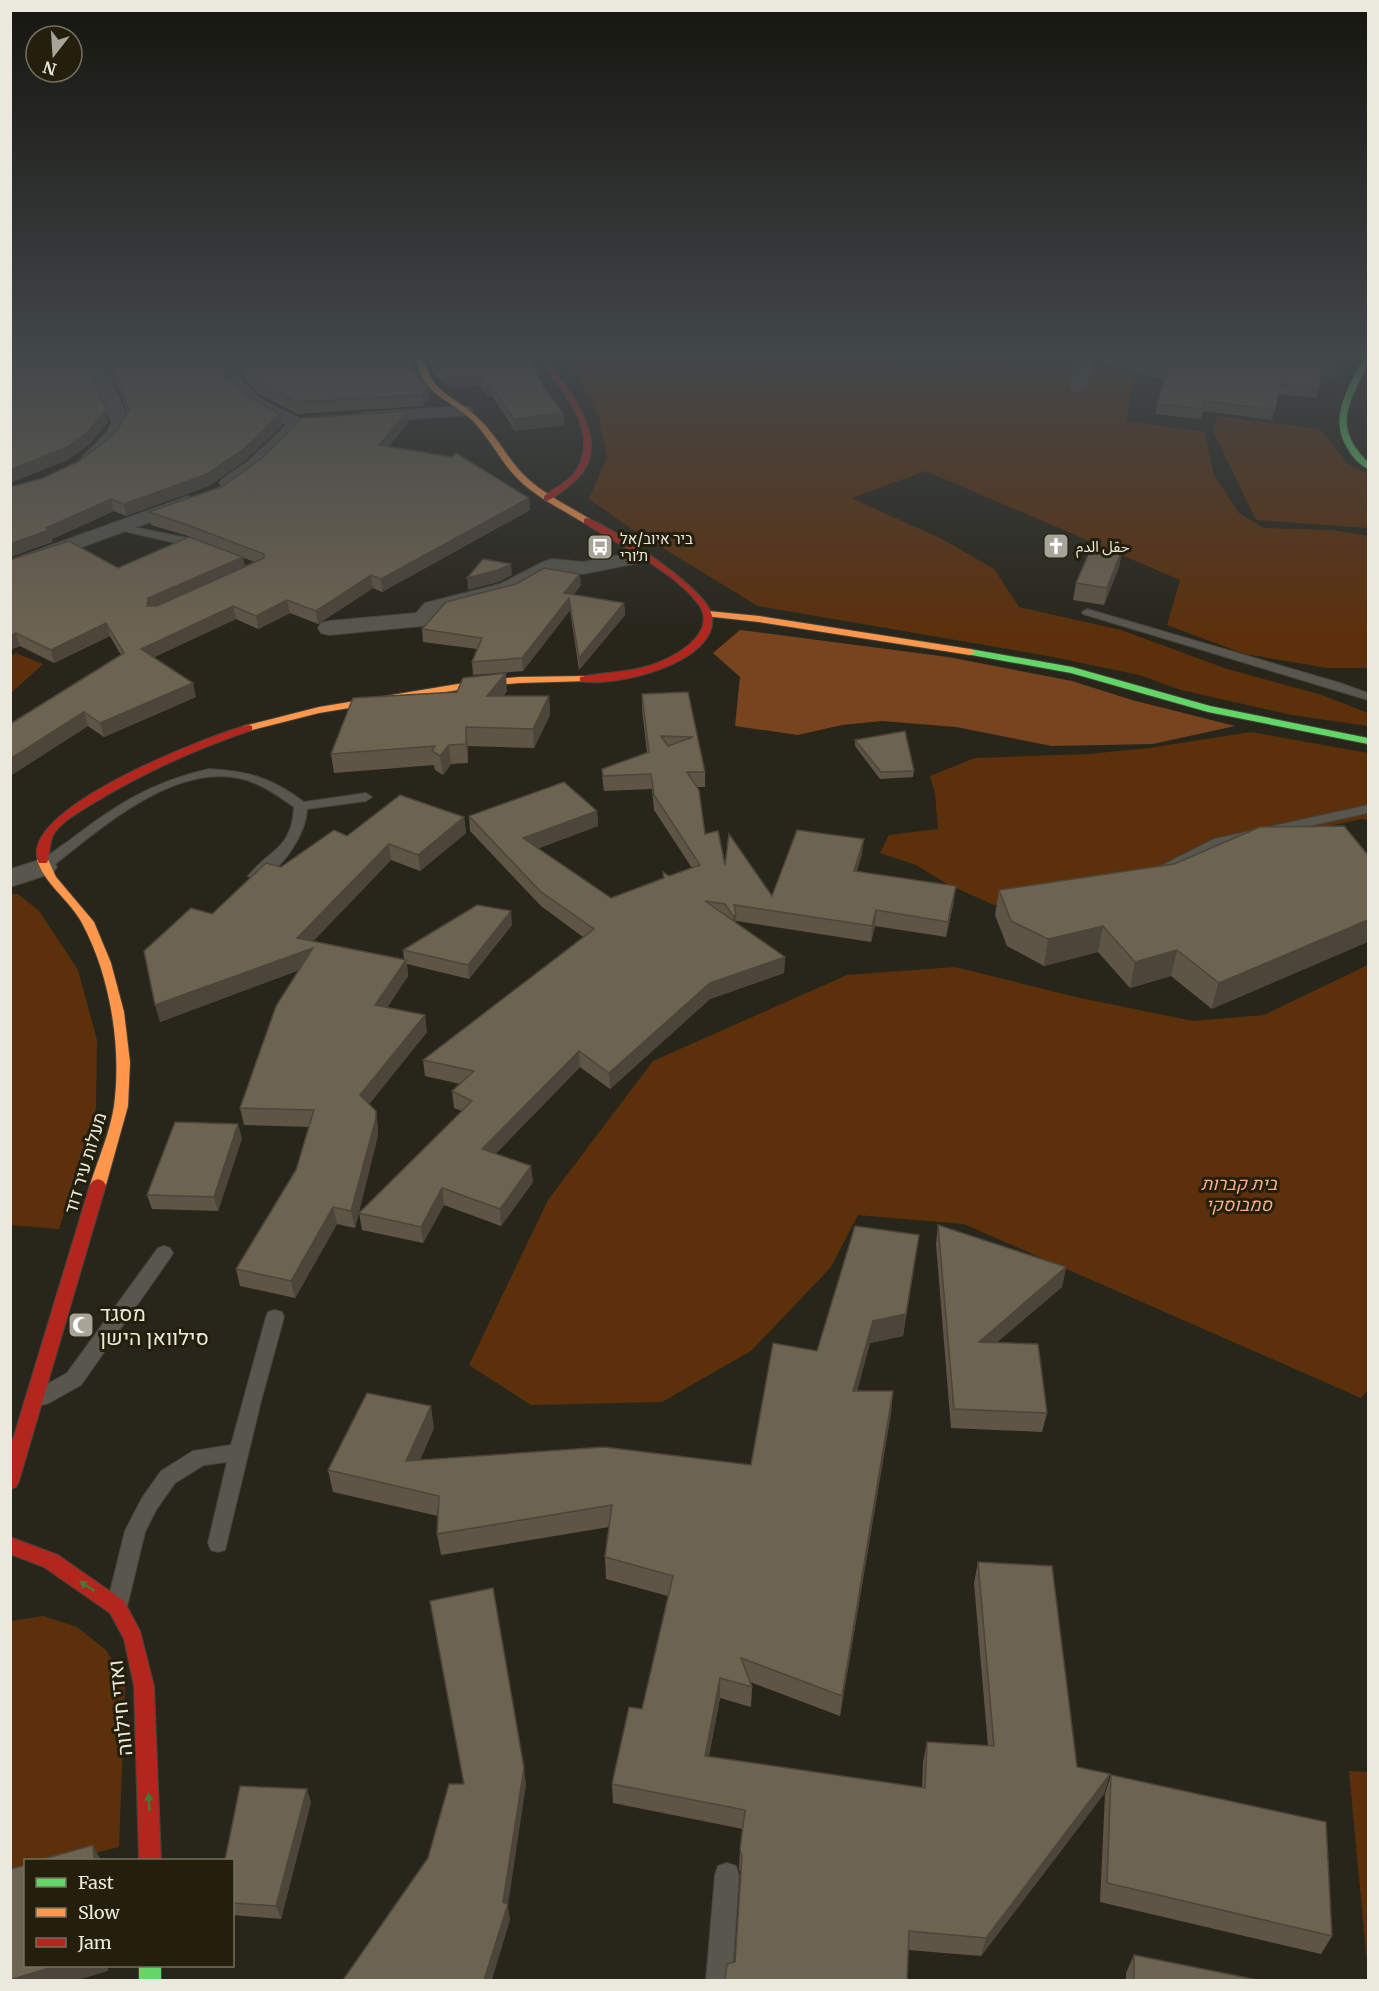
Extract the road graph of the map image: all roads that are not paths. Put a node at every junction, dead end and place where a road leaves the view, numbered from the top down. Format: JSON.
{"nodes":[{"id":1,"x":100,"y":449,"type":"edge"},
{"id":2,"x":272,"y":449,"type":"edge"},
{"id":3,"x":499,"y":449,"type":"edge"},
{"id":4,"x":589,"y":449,"type":"edge"},
{"id":5,"x":1348,"y":449,"type":"edge"},
{"id":6,"x":80,"y":463,"type":"edge"},
{"id":7,"x":1368,"y":466,"type":"edge"},
{"id":8,"x":547,"y":498,"type":"junction"},
{"id":9,"x":119,"y":527,"type":"junction"},
{"id":10,"x":216,"y":552,"type":"edge"},
{"id":11,"x":642,"y":556,"type":"junction"},
{"id":12,"x":10,"y":567,"type":"edge"},
{"id":13,"x":1087,"y":612,"type":"edge"},
{"id":14,"x":708,"y":614,"type":"junction"},
{"id":15,"x":329,"y":628,"type":"dead end"},
{"id":16,"x":1368,"y":698,"type":"edge"},
{"id":17,"x":1368,"y":741,"type":"edge"},
{"id":18,"x":366,"y":796,"type":"dead end"},
{"id":19,"x":301,"y":806,"type":"junction"},
{"id":20,"x":1368,"y":808,"type":"edge"},
{"id":21,"x":43,"y":867,"type":"junction"},
{"id":22,"x":1146,"y":874,"type":"edge"},
{"id":23,"x":10,"y":879,"type":"edge"},
{"id":24,"x":243,"y":886,"type":"edge"},
{"id":25,"x":164,"y":1253,"type":"dead end"},
{"id":26,"x":275,"y":1317,"type":"dead end"},
{"id":27,"x":36,"y":1400,"type":"junction"},
{"id":28,"x":240,"y":1452,"type":"junction"},
{"id":29,"x":10,"y":1482,"type":"edge"},
{"id":30,"x":218,"y":1543,"type":"dead end"},
{"id":31,"x":10,"y":1545,"type":"edge"},
{"id":32,"x":117,"y":1607,"type":"junction"},
{"id":33,"x":150,"y":1859,"type":"edge"},
{"id":34,"x":727,"y":1875,"type":"dead end"},
{"id":35,"x":719,"y":1980,"type":"edge"}],
"edges":[{"from":1,"to":6,"type":"street"},
{"from":2,"to":9,"type":"street"},
{"from":3,"to":8,"type":"street"},
{"from":4,"to":8,"type":"street"},
{"from":5,"to":7,"type":"street"},
{"from":8,"to":11,"type":"street"},
{"from":9,"to":10,"type":"lane"},
{"from":9,"to":12,"type":"street"},
{"from":11,"to":14,"type":"street"},
{"from":11,"to":15,"type":"street"},
{"from":13,"to":16,"type":"lane"},
{"from":14,"to":17,"type":"street"},
{"from":14,"to":21,"type":"street"},
{"from":18,"to":19,"type":"lane"},
{"from":19,"to":21,"type":"lane"},
{"from":19,"to":24,"type":"lane"},
{"from":20,"to":22,"type":"lane"},
{"from":21,"to":23,"type":"street"},
{"from":21,"to":27,"type":"street","name":"מעלות עיר דוד"},
{"from":25,"to":27,"type":"lane"},
{"from":26,"to":28,"type":"lane"},
{"from":27,"to":29,"type":"street","name":"מעלות עיר דוד"},
{"from":28,"to":30,"type":"lane"},
{"from":28,"to":32,"type":"lane"},
{"from":32,"to":31,"type":"street","name":"ואדי חילווה","one_way":true},
{"from":33,"to":32,"type":"street","name":"ואדי חילווה","one_way":true},
{"from":34,"to":35,"type":"lane"}]}
